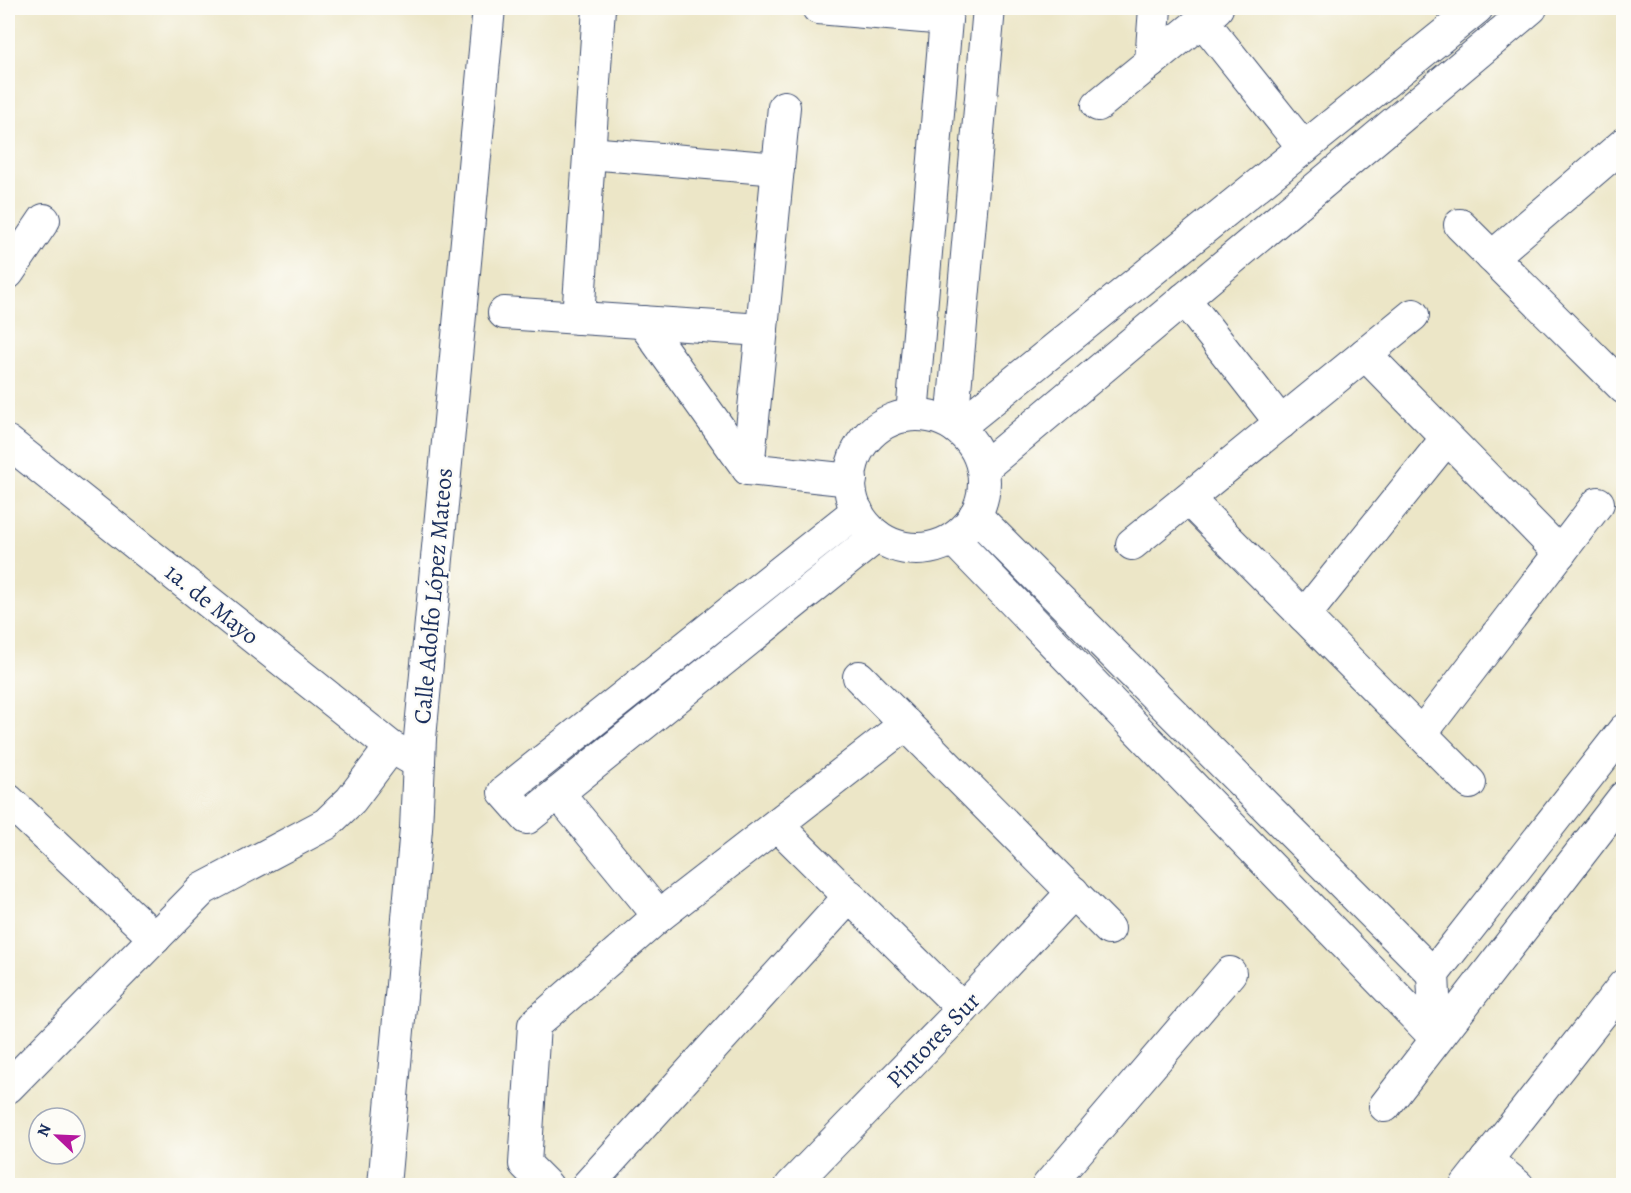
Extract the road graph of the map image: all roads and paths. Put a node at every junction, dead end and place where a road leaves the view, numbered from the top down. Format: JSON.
{"nodes":[{"id":1,"x":489,"y":8,"type":"edge"},
{"id":2,"x":599,"y":8,"type":"edge"},
{"id":3,"x":818,"y":8,"type":"edge"},
{"id":4,"x":989,"y":8,"type":"edge"},
{"id":5,"x":1155,"y":8,"type":"edge"},
{"id":6,"x":1477,"y":8,"type":"edge"},
{"id":7,"x":1532,"y":8,"type":"edge"},
{"id":8,"x":947,"y":13,"type":"edge"},
{"id":9,"x":1210,"y":14,"type":"edge"},
{"id":10,"x":1151,"y":62,"type":"junction"},
{"id":11,"x":1098,"y":105,"type":"dead end"},
{"id":12,"x":784,"y":107,"type":"dead end"},
{"id":13,"x":1623,"y":144,"type":"edge"},
{"id":14,"x":1304,"y":148,"type":"junction"},
{"id":15,"x":589,"y":153,"type":"junction"},
{"id":16,"x":778,"y":169,"type":"junction"},
{"id":17,"x":44,"y":220,"type":"dead end"},
{"id":18,"x":1460,"y":225,"type":"dead end"},
{"id":19,"x":1492,"y":257,"type":"junction"},
{"id":20,"x":8,"y":273,"type":"edge"},
{"id":21,"x":1184,"y":299,"type":"junction"},
{"id":22,"x":504,"y":313,"type":"dead end"},
{"id":23,"x":1413,"y":315,"type":"dead end"},
{"id":24,"x":578,"y":318,"type":"junction"},
{"id":25,"x":643,"y":322,"type":"junction"},
{"id":26,"x":762,"y":330,"type":"junction"},
{"id":27,"x":1365,"y":354,"type":"junction"},
{"id":28,"x":1623,"y":388,"type":"edge"},
{"id":29,"x":912,"y":415,"type":"junction"},
{"id":30,"x":1281,"y":423,"type":"junction"},
{"id":31,"x":955,"y":426,"type":"junction"},
{"id":32,"x":1447,"y":438,"type":"junction"},
{"id":33,"x":8,"y":442,"type":"edge"},
{"id":34,"x":983,"y":468,"type":"junction"},
{"id":35,"x":748,"y":469,"type":"junction"},
{"id":36,"x":850,"y":480,"type":"junction"},
{"id":37,"x":1188,"y":499,"type":"junction"},
{"id":38,"x":1598,"y":503,"type":"dead end"},
{"id":39,"x":857,"y":512,"type":"junction"},
{"id":40,"x":975,"y":515,"type":"junction"},
{"id":41,"x":877,"y":536,"type":"junction"},
{"id":42,"x":953,"y":538,"type":"junction"},
{"id":43,"x":1132,"y":544,"type":"dead end"},
{"id":44,"x":1560,"y":553,"type":"junction"},
{"id":45,"x":1304,"y":616,"type":"junction"},
{"id":46,"x":859,"y":677,"type":"dead end"},
{"id":47,"x":906,"y":724,"type":"junction"},
{"id":48,"x":1623,"y":730,"type":"edge"},
{"id":49,"x":1422,"y":734,"type":"junction"},
{"id":50,"x":391,"y":747,"type":"junction"},
{"id":51,"x":419,"y":763,"type":"junction"},
{"id":52,"x":1470,"y":783,"type":"dead end"},
{"id":53,"x":558,"y":793,"type":"junction"},
{"id":54,"x":1623,"y":797,"type":"edge"},
{"id":55,"x":8,"y":800,"type":"edge"},
{"id":56,"x":777,"y":825,"type":"junction"},
{"id":57,"x":1073,"y":892,"type":"junction"},
{"id":58,"x":850,"y":896,"type":"junction"},
{"id":59,"x":658,"y":916,"type":"junction"},
{"id":60,"x":1109,"y":929,"type":"dead end"},
{"id":61,"x":155,"y":938,"type":"junction"},
{"id":62,"x":1230,"y":973,"type":"dead end"},
{"id":63,"x":1433,"y":974,"type":"junction"},
{"id":64,"x":1623,"y":984,"type":"edge"},
{"id":65,"x":963,"y":1009,"type":"junction"},
{"id":66,"x":1436,"y":1038,"type":"junction"},
{"id":67,"x":8,"y":1087,"type":"edge"},
{"id":68,"x":1385,"y":1106,"type":"dead end"},
{"id":69,"x":1486,"y":1160,"type":"junction"},
{"id":70,"x":384,"y":1185,"type":"edge"},
{"id":71,"x":547,"y":1185,"type":"edge"},
{"id":72,"x":586,"y":1185,"type":"edge"},
{"id":73,"x":791,"y":1185,"type":"edge"},
{"id":74,"x":1048,"y":1185,"type":"edge"},
{"id":75,"x":1466,"y":1185,"type":"edge"},
{"id":76,"x":1518,"y":1185,"type":"edge"}],
"edges":[{"from":1,"to":51,"type":"street","name":"Calle Adolfo López Mateos"},
{"from":2,"to":15,"type":"street"},
{"from":3,"to":8,"type":"street"},
{"from":4,"to":31,"type":"street"},
{"from":5,"to":10,"type":"street"},
{"from":6,"to":14,"type":"street"},
{"from":7,"to":21,"type":"street"},
{"from":8,"to":29,"type":"street"},
{"from":9,"to":10,"type":"street"},
{"from":9,"to":14,"type":"street"},
{"from":10,"to":11,"type":"street"},
{"from":12,"to":16,"type":"street"},
{"from":13,"to":19,"type":"street"},
{"from":14,"to":31,"type":"street"},
{"from":15,"to":16,"type":"street"},
{"from":15,"to":24,"type":"street"},
{"from":16,"to":26,"type":"street"},
{"from":17,"to":20,"type":"street"},
{"from":18,"to":19,"type":"street"},
{"from":19,"to":28,"type":"street"},
{"from":21,"to":30,"type":"street"},
{"from":21,"to":34,"type":"street"},
{"from":22,"to":24,"type":"street"},
{"from":23,"to":27,"type":"street"},
{"from":24,"to":25,"type":"street"},
{"from":25,"to":26,"type":"street"},
{"from":25,"to":35,"type":"street"},
{"from":26,"to":35,"type":"street"},
{"from":27,"to":30,"type":"street"},
{"from":27,"to":32,"type":"street"},
{"from":29,"to":31,"type":"street"},
{"from":29,"to":36,"type":"street"},
{"from":30,"to":37,"type":"street"},
{"from":31,"to":34,"type":"street"},
{"from":32,"to":44,"type":"street"},
{"from":32,"to":45,"type":"street"},
{"from":33,"to":50,"type":"street","name":"1a. de Mayo"},
{"from":34,"to":40,"type":"street"},
{"from":35,"to":36,"type":"street"},
{"from":36,"to":39,"type":"street"},
{"from":37,"to":43,"type":"street"},
{"from":37,"to":45,"type":"street"},
{"from":38,"to":44,"type":"street"},
{"from":39,"to":41,"type":"street"},
{"from":39,"to":53,"type":"street"},
{"from":40,"to":42,"type":"street"},
{"from":40,"to":63,"type":"street"},
{"from":41,"to":42,"type":"street"},
{"from":41,"to":53,"type":"street"},
{"from":42,"to":66,"type":"street"},
{"from":44,"to":49,"type":"street"},
{"from":45,"to":49,"type":"street"},
{"from":46,"to":47,"type":"street"},
{"from":47,"to":56,"type":"street"},
{"from":47,"to":57,"type":"street"},
{"from":48,"to":63,"type":"street"},
{"from":49,"to":52,"type":"street"},
{"from":50,"to":51,"type":"street","name":"1a. de Mayo"},
{"from":50,"to":61,"type":"street"},
{"from":51,"to":70,"type":"street","name":"Calle Adolfo López Mateos"},
{"from":53,"to":59,"type":"street"},
{"from":54,"to":66,"type":"street"},
{"from":55,"to":61,"type":"street"},
{"from":56,"to":58,"type":"street"},
{"from":56,"to":59,"type":"street"},
{"from":57,"to":60,"type":"street"},
{"from":57,"to":65,"type":"street","name":"Pintores Sur"},
{"from":58,"to":65,"type":"street"},
{"from":58,"to":72,"type":"street"},
{"from":59,"to":71,"type":"street"},
{"from":61,"to":67,"type":"street"},
{"from":62,"to":74,"type":"street"},
{"from":63,"to":66,"type":"street"},
{"from":64,"to":69,"type":"street"},
{"from":65,"to":73,"type":"street","name":"Pintores Sur"},
{"from":66,"to":68,"type":"street"},
{"from":69,"to":75,"type":"street"},
{"from":69,"to":76,"type":"street"}]}
